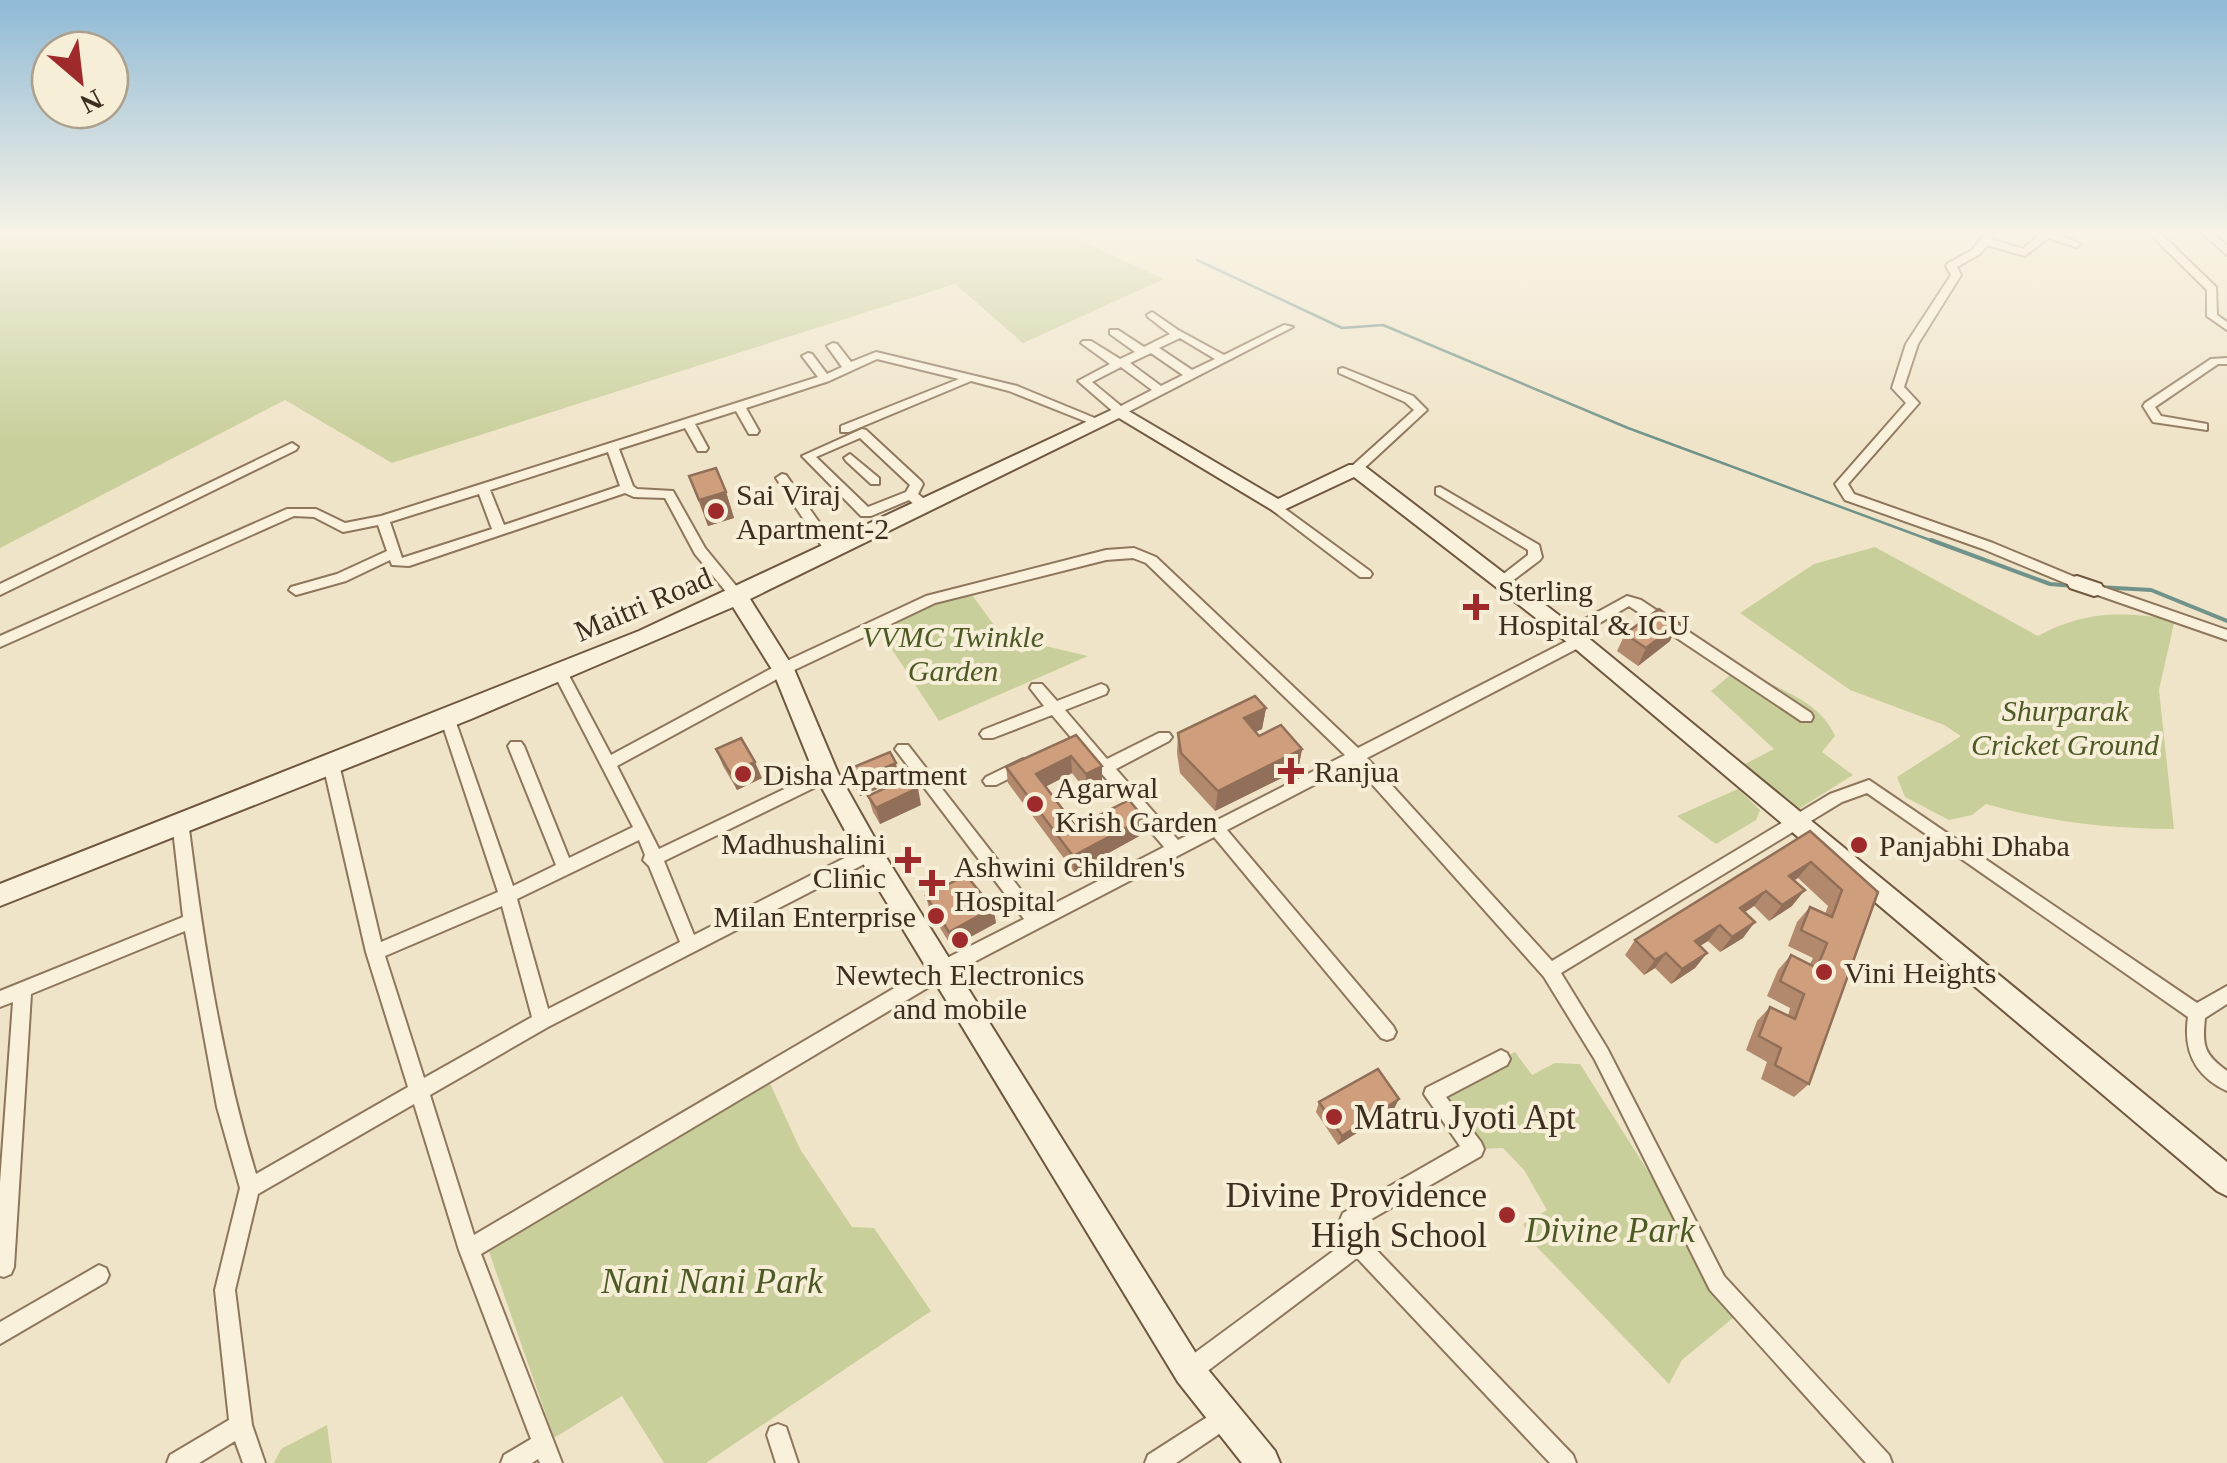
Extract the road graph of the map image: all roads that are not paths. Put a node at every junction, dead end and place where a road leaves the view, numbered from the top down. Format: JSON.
{"nodes":[{"id":1,"x":1939,"y":302,"type":"edge"},
{"id":2,"x":2212,"y":302,"type":"edge"},
{"id":3,"x":1152,"y":315,"type":"dead end"},
{"id":4,"x":1288,"y":327,"type":"dead end"},
{"id":5,"x":2227,"y":327,"type":"edge"},
{"id":6,"x":1114,"y":332,"type":"dead end"},
{"id":7,"x":1178,"y":333,"type":"junction"},
{"id":8,"x":1087,"y":342,"type":"dead end"},
{"id":9,"x":833,"y":346,"type":"dead end"},
{"id":10,"x":1147,"y":350,"type":"junction"},
{"id":11,"x":808,"y":356,"type":"dead end"},
{"id":12,"x":1222,"y":358,"type":"junction"},
{"id":13,"x":2227,"y":361,"type":"edge"},
{"id":14,"x":1120,"y":363,"type":"junction"},
{"id":15,"x":850,"y":369,"type":"junction"},
{"id":16,"x":1343,"y":372,"type":"dead end"},
{"id":17,"x":1190,"y":374,"type":"junction"},
{"id":18,"x":825,"y":379,"type":"junction"},
{"id":19,"x":966,"y":380,"type":"junction"},
{"id":20,"x":1158,"y":389,"type":"junction"},
{"id":21,"x":739,"y":406,"type":"junction"},
{"id":22,"x":1118,"y":410,"type":"junction"},
{"id":23,"x":688,"y":422,"type":"junction"},
{"id":24,"x":1096,"y":422,"type":"junction"},
{"id":25,"x":2203,"y":428,"type":"dead end"},
{"id":26,"x":753,"y":431,"type":"dead end"},
{"id":27,"x":830,"y":434,"type":"dead end"},
{"id":28,"x":292,"y":446,"type":"dead end"},
{"id":29,"x":613,"y":448,"type":"junction"},
{"id":30,"x":702,"y":448,"type":"dead end"},
{"id":31,"x":850,"y":458,"type":"dead end"},
{"id":32,"x":1356,"y":469,"type":"junction"},
{"id":33,"x":782,"y":478,"type":"dead end"},
{"id":34,"x":837,"y":484,"type":"junction"},
{"id":35,"x":483,"y":488,"type":"junction"},
{"id":36,"x":627,"y":488,"type":"junction"},
{"id":37,"x":1440,"y":491,"type":"dead end"},
{"id":38,"x":916,"y":500,"type":"junction"},
{"id":39,"x":1277,"y":507,"type":"junction"},
{"id":40,"x":383,"y":520,"type":"junction"},
{"id":41,"x":499,"y":530,"type":"junction"},
{"id":42,"x":832,"y":551,"type":"junction"},
{"id":43,"x":394,"y":554,"type":"junction"},
{"id":44,"x":1365,"y":574,"type":"dead end"},
{"id":45,"x":1502,"y":582,"type":"junction"},
{"id":46,"x":0,"y":590,"type":"edge"},
{"id":47,"x":296,"y":590,"type":"dead end"},
{"id":48,"x":736,"y":596,"type":"junction"},
{"id":49,"x":2227,"y":635,"type":"edge"},
{"id":50,"x":1574,"y":638,"type":"junction"},
{"id":51,"x":0,"y":642,"type":"edge"},
{"id":52,"x":783,"y":669,"type":"junction"},
{"id":53,"x":560,"y":672,"type":"junction"},
{"id":54,"x":1037,"y":688,"type":"dead end"},
{"id":55,"x":1101,"y":690,"type":"dead end"},
{"id":56,"x":1054,"y":708,"type":"junction"},
{"id":57,"x":1806,"y":717,"type":"dead end"},
{"id":58,"x":447,"y":718,"type":"junction"},
{"id":59,"x":988,"y":734,"type":"dead end"},
{"id":60,"x":1164,"y":736,"type":"dead end"},
{"id":61,"x":1081,"y":739,"type":"junction"},
{"id":62,"x":516,"y":746,"type":"dead end"},
{"id":63,"x":1063,"y":747,"type":"edge"},
{"id":64,"x":903,"y":749,"type":"dead end"},
{"id":65,"x":1045,"y":756,"type":"edge"},
{"id":66,"x":1357,"y":756,"type":"junction"},
{"id":67,"x":331,"y":764,"type":"junction"},
{"id":68,"x":608,"y":764,"type":"junction"},
{"id":69,"x":1105,"y":767,"type":"junction"},
{"id":70,"x":827,"y":775,"type":"junction"},
{"id":71,"x":991,"y":780,"type":"dead end"},
{"id":72,"x":180,"y":822,"type":"junction"},
{"id":73,"x":1799,"y":824,"type":"junction"},
{"id":74,"x":1216,"y":828,"type":"junction"},
{"id":75,"x":643,"y":830,"type":"junction"},
{"id":76,"x":1176,"y":849,"type":"junction"},
{"id":77,"x":870,"y":853,"type":"junction"},
{"id":78,"x":652,"y":860,"type":"junction"},
{"id":79,"x":565,"y":868,"type":"junction"},
{"id":80,"x":0,"y":895,"type":"edge"},
{"id":81,"x":508,"y":896,"type":"junction"},
{"id":82,"x":192,"y":921,"type":"junction"},
{"id":83,"x":1036,"y":922,"type":"junction"},
{"id":84,"x":689,"y":944,"type":"junction"},
{"id":85,"x":375,"y":952,"type":"junction"},
{"id":86,"x":943,"y":969,"type":"junction"},
{"id":87,"x":1550,"y":971,"type":"junction"},
{"id":88,"x":23,"y":989,"type":"junction"},
{"id":89,"x":2227,"y":994,"type":"edge"},
{"id":90,"x":0,"y":999,"type":"edge"},
{"id":91,"x":2197,"y":1012,"type":"junction"},
{"id":92,"x":542,"y":1020,"type":"junction"},
{"id":93,"x":1387,"y":1032,"type":"dead end"},
{"id":94,"x":1502,"y":1058,"type":"dead end"},
{"id":95,"x":2227,"y":1082,"type":"edge"},
{"id":96,"x":418,"y":1093,"type":"junction"},
{"id":97,"x":2227,"y":1180,"type":"edge"},
{"id":98,"x":250,"y":1188,"type":"junction"},
{"id":99,"x":1358,"y":1245,"type":"junction"},
{"id":100,"x":470,"y":1250,"type":"junction"},
{"id":101,"x":4,"y":1267,"type":"dead end"},
{"id":102,"x":99,"y":1275,"type":"dead end"},
{"id":103,"x":0,"y":1334,"type":"edge"},
{"id":104,"x":1189,"y":1371,"type":"junction"},
{"id":105,"x":1226,"y":1416,"type":"junction"},
{"id":106,"x":242,"y":1425,"type":"junction"},
{"id":107,"x":778,"y":1435,"type":"dead end"},
{"id":108,"x":548,"y":1453,"type":"edge"},
{"id":109,"x":178,"y":1463,"type":"edge"},
{"id":110,"x":254,"y":1463,"type":"edge"},
{"id":111,"x":512,"y":1463,"type":"edge"},
{"id":112,"x":787,"y":1463,"type":"edge"},
{"id":113,"x":1156,"y":1463,"type":"edge"},
{"id":114,"x":1263,"y":1463,"type":"edge"},
{"id":115,"x":1565,"y":1463,"type":"edge"},
{"id":116,"x":1881,"y":1463,"type":"edge"}],
"edges":[{"from":1,"to":49,"type":"street"},
{"from":2,"to":5,"type":"street"},
{"from":3,"to":7,"type":"street"},
{"from":4,"to":12,"type":"street","name":"Maitri Road"},
{"from":6,"to":10,"type":"street"},
{"from":7,"to":10,"type":"street"},
{"from":7,"to":12,"type":"street"},
{"from":8,"to":14,"type":"street"},
{"from":9,"to":15,"type":"street"},
{"from":10,"to":14,"type":"street"},
{"from":10,"to":17,"type":"street"},
{"from":11,"to":18,"type":"street"},
{"from":12,"to":17,"type":"street","name":"Maitri Road"},
{"from":13,"to":25,"type":"street"},
{"from":14,"to":20,"type":"street"},
{"from":14,"to":22,"type":"street"},
{"from":15,"to":18,"type":"street"},
{"from":15,"to":19,"type":"street"},
{"from":16,"to":32,"type":"street"},
{"from":17,"to":20,"type":"street","name":"Maitri Road"},
{"from":18,"to":21,"type":"street"},
{"from":19,"to":24,"type":"street"},
{"from":19,"to":27,"type":"street"},
{"from":20,"to":22,"type":"street","name":"Maitri Road"},
{"from":21,"to":23,"type":"street"},
{"from":21,"to":26,"type":"street"},
{"from":22,"to":24,"type":"street","name":"Maitri Road"},
{"from":22,"to":39,"type":"street"},
{"from":23,"to":29,"type":"street"},
{"from":23,"to":30,"type":"street"},
{"from":24,"to":38,"type":"street","name":"Maitri Road"},
{"from":28,"to":46,"type":"street"},
{"from":29,"to":35,"type":"street"},
{"from":29,"to":36,"type":"street"},
{"from":31,"to":34,"type":"street"},
{"from":32,"to":39,"type":"street"},
{"from":32,"to":45,"type":"street"},
{"from":33,"to":42,"type":"street"},
{"from":34,"to":38,"type":"street"},
{"from":34,"to":38,"type":"street"},
{"from":35,"to":40,"type":"street"},
{"from":35,"to":41,"type":"street"},
{"from":36,"to":41,"type":"street"},
{"from":36,"to":48,"type":"street"},
{"from":37,"to":45,"type":"street"},
{"from":38,"to":42,"type":"street","name":"Maitri Road"},
{"from":39,"to":44,"type":"street"},
{"from":40,"to":43,"type":"street"},
{"from":40,"to":51,"type":"street"},
{"from":41,"to":43,"type":"street"},
{"from":42,"to":48,"type":"street","name":"Maitri Road"},
{"from":43,"to":47,"type":"street"},
{"from":45,"to":50,"type":"street"},
{"from":48,"to":52,"type":"street"},
{"from":48,"to":53,"type":"street","name":"Maitri Road"},
{"from":50,"to":57,"type":"street"},
{"from":50,"to":66,"type":"street"},
{"from":50,"to":73,"type":"street"},
{"from":52,"to":66,"type":"street"},
{"from":52,"to":68,"type":"street"},
{"from":52,"to":70,"type":"street"},
{"from":53,"to":58,"type":"street","name":"Maitri Road"},
{"from":53,"to":68,"type":"street"},
{"from":54,"to":56,"type":"street"},
{"from":55,"to":56,"type":"street"},
{"from":56,"to":59,"type":"street"},
{"from":56,"to":61,"type":"street"},
{"from":58,"to":67,"type":"street","name":"Maitri Road"},
{"from":58,"to":81,"type":"street"},
{"from":60,"to":69,"type":"street"},
{"from":61,"to":63,"type":"street"},
{"from":61,"to":69,"type":"street"},
{"from":62,"to":79,"type":"street"},
{"from":64,"to":83,"type":"street"},
{"from":65,"to":71,"type":"street"},
{"from":66,"to":74,"type":"street"},
{"from":66,"to":87,"type":"street"},
{"from":67,"to":72,"type":"street","name":"Maitri Road"},
{"from":67,"to":85,"type":"street"},
{"from":68,"to":75,"type":"street"},
{"from":69,"to":76,"type":"street"},
{"from":70,"to":77,"type":"street"},
{"from":70,"to":78,"type":"street"},
{"from":72,"to":80,"type":"street","name":"Maitri Road"},
{"from":72,"to":82,"type":"street"},
{"from":73,"to":87,"type":"street"},
{"from":73,"to":91,"type":"street"},
{"from":73,"to":97,"type":"street"},
{"from":74,"to":76,"type":"street"},
{"from":74,"to":93,"type":"street"},
{"from":75,"to":78,"type":"street"},
{"from":75,"to":79,"type":"street"},
{"from":76,"to":83,"type":"street"},
{"from":77,"to":84,"type":"street"},
{"from":77,"to":86,"type":"street"},
{"from":78,"to":84,"type":"street"},
{"from":79,"to":81,"type":"street"},
{"from":81,"to":85,"type":"street"},
{"from":81,"to":92,"type":"street"},
{"from":82,"to":88,"type":"street"},
{"from":82,"to":98,"type":"street"},
{"from":83,"to":86,"type":"street"},
{"from":84,"to":92,"type":"street"},
{"from":85,"to":96,"type":"street"},
{"from":86,"to":100,"type":"street"},
{"from":86,"to":104,"type":"street"},
{"from":87,"to":116,"type":"street"},
{"from":88,"to":90,"type":"street"},
{"from":88,"to":101,"type":"street"},
{"from":89,"to":91,"type":"street"},
{"from":91,"to":95,"type":"street"},
{"from":92,"to":96,"type":"street"},
{"from":94,"to":99,"type":"street"},
{"from":96,"to":98,"type":"street"},
{"from":96,"to":100,"type":"street"},
{"from":98,"to":106,"type":"street"},
{"from":99,"to":104,"type":"street"},
{"from":99,"to":115,"type":"street"},
{"from":100,"to":108,"type":"street"},
{"from":102,"to":103,"type":"street"},
{"from":104,"to":105,"type":"street"},
{"from":105,"to":113,"type":"street"},
{"from":105,"to":114,"type":"street"},
{"from":106,"to":109,"type":"street"},
{"from":106,"to":110,"type":"street"},
{"from":107,"to":112,"type":"street"},
{"from":108,"to":111,"type":"street"}]}
